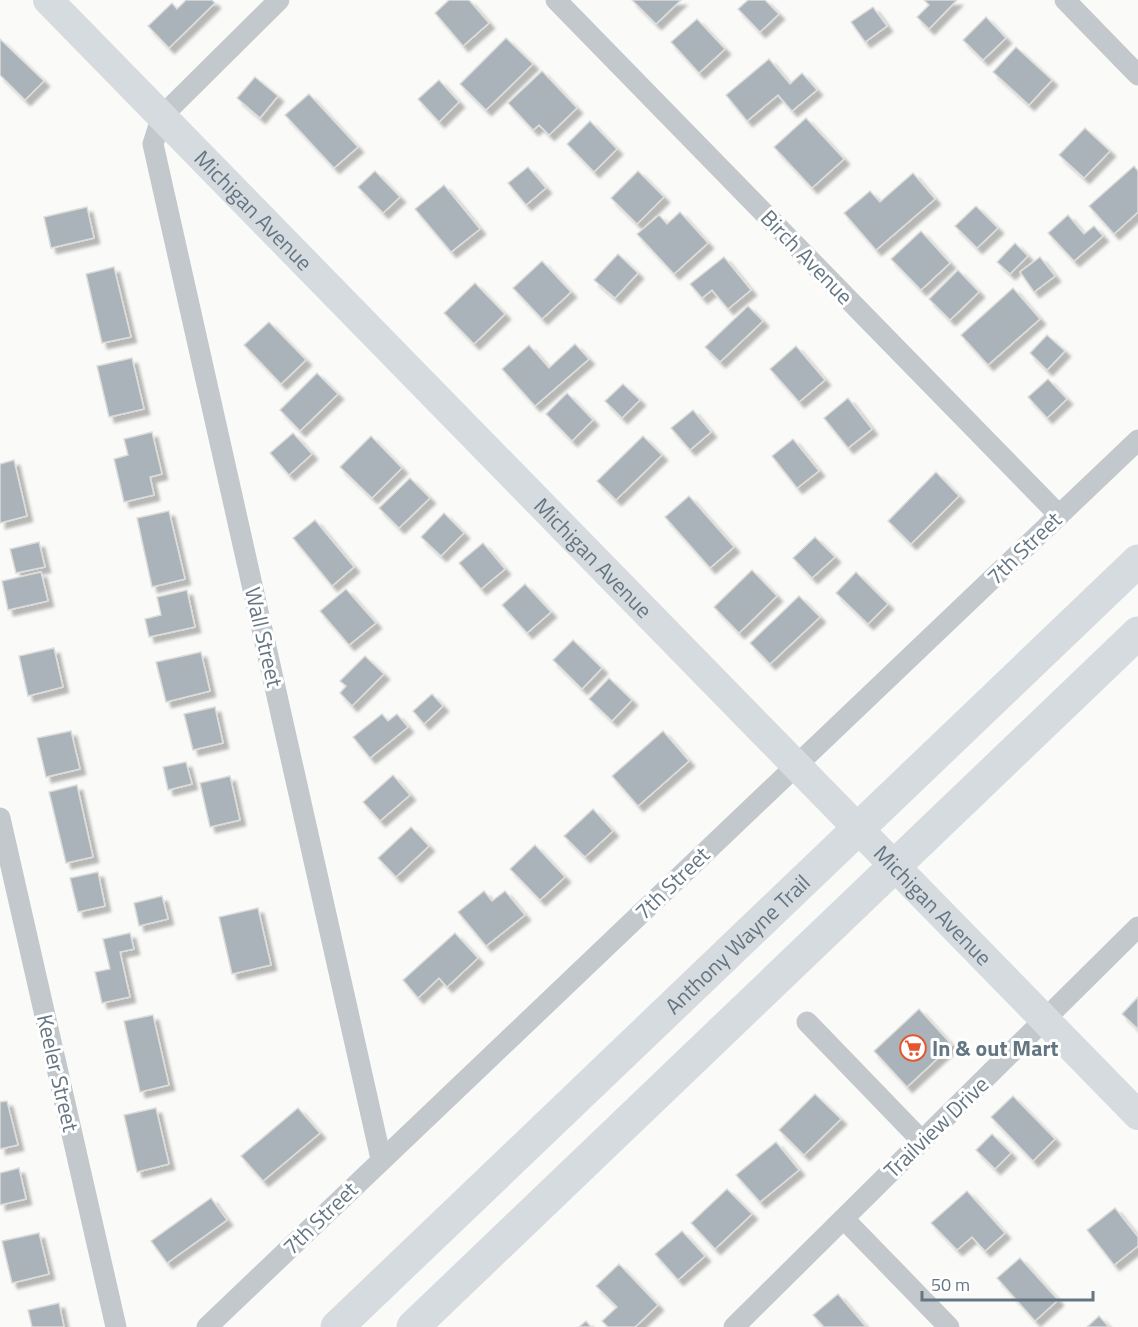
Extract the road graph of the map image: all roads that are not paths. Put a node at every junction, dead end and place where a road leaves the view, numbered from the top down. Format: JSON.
{"nodes":[{"id":1,"x":48,"y":0,"type":"edge"},
{"id":2,"x":279,"y":0,"type":"edge"},
{"id":3,"x":555,"y":0,"type":"edge"},
{"id":4,"x":1065,"y":0,"type":"edge"},
{"id":5,"x":1138,"y":75,"type":"edge"},
{"id":6,"x":162,"y":116,"type":"junction"},
{"id":7,"x":1138,"y":440,"type":"edge"},
{"id":8,"x":1059,"y":515,"type":"junction"},
{"id":9,"x":1138,"y":561,"type":"edge"},
{"id":10,"x":1138,"y":633,"type":"edge"},
{"id":11,"x":796,"y":765,"type":"junction"},
{"id":12,"x":0,"y":818,"type":"edge"},
{"id":13,"x":858,"y":828,"type":"junction"},
{"id":14,"x":895,"y":866,"type":"junction"},
{"id":15,"x":1138,"y":927,"type":"edge"},
{"id":16,"x":1045,"y":1020,"type":"junction"},
{"id":17,"x":807,"y":1022,"type":"dead end"},
{"id":18,"x":1138,"y":1115,"type":"edge"},
{"id":19,"x":922,"y":1141,"type":"junction"},
{"id":20,"x":381,"y":1159,"type":"junction"},
{"id":21,"x":844,"y":1220,"type":"junction"},
{"id":22,"x":116,"y":1327,"type":"edge"},
{"id":23,"x":207,"y":1327,"type":"edge"},
{"id":24,"x":337,"y":1327,"type":"edge"},
{"id":25,"x":413,"y":1327,"type":"edge"},
{"id":26,"x":734,"y":1327,"type":"edge"},
{"id":27,"x":949,"y":1327,"type":"edge"}],
"edges":[{"from":1,"to":6,"type":"street","name":"Michigan Avenue"},
{"from":2,"to":6,"type":"street"},
{"from":3,"to":8,"type":"street","name":"Birch Avenue"},
{"from":4,"to":5,"type":"street"},
{"from":6,"to":11,"type":"street","name":"Michigan Avenue"},
{"from":6,"to":20,"type":"street","name":"Wall Street"},
{"from":7,"to":8,"type":"street","name":"7th Street"},
{"from":8,"to":11,"type":"street","name":"7th Street"},
{"from":9,"to":13,"type":"highway","name":"Anthony Wayne Trail"},
{"from":10,"to":14,"type":"highway"},
{"from":11,"to":13,"type":"street","name":"Michigan Avenue"},
{"from":11,"to":20,"type":"street","name":"7th Street"},
{"from":12,"to":22,"type":"street","name":"Keeler Street"},
{"from":13,"to":14,"type":"street","name":"Michigan Avenue"},
{"from":13,"to":24,"type":"highway","name":"Anthony Wayne Trail"},
{"from":14,"to":16,"type":"street","name":"Michigan Avenue"},
{"from":14,"to":25,"type":"highway"},
{"from":15,"to":16,"type":"street","name":"Trailview Drive"},
{"from":16,"to":18,"type":"street","name":"Michigan Avenue"},
{"from":16,"to":19,"type":"street","name":"Trailview Drive"},
{"from":17,"to":19,"type":"street"},
{"from":19,"to":21,"type":"street","name":"Trailview Drive"},
{"from":20,"to":23,"type":"street","name":"7th Street"},
{"from":21,"to":26,"type":"street","name":"Trailview Drive"},
{"from":21,"to":27,"type":"street"}]}
